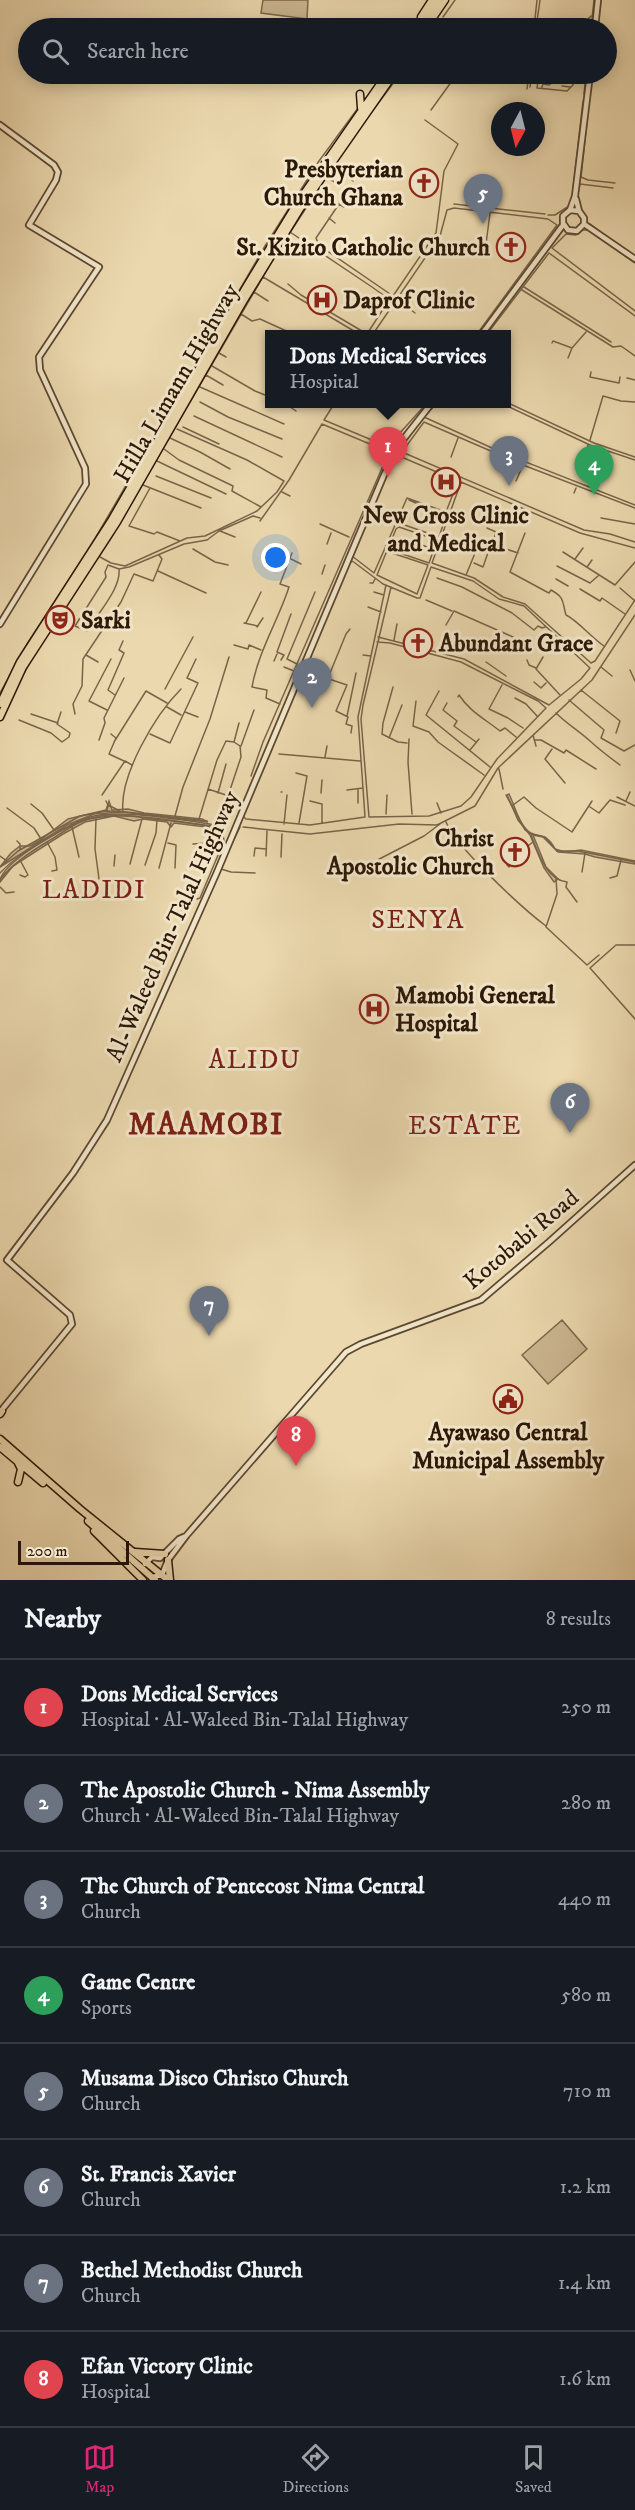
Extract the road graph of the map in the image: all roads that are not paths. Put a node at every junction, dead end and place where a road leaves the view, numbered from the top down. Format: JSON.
{"nodes":[{"id":1,"x":432,"y":0,"type":"edge"},
{"id":2,"x":438,"y":0,"type":"edge"},
{"id":3,"x":445,"y":0,"type":"edge"},
{"id":4,"x":598,"y":0,"type":"edge"},
{"id":5,"x":422,"y":18,"type":"edge"},
{"id":6,"x":424,"y":18,"type":"edge"},
{"id":7,"x":433,"y":18,"type":"edge"},
{"id":8,"x":596,"y":18,"type":"edge"},
{"id":9,"x":380,"y":84,"type":"edge"},
{"id":10,"x":387,"y":84,"type":"edge"},
{"id":11,"x":589,"y":84,"type":"edge"},
{"id":12,"x":360,"y":94,"type":"dead end"},
{"id":13,"x":361,"y":109,"type":"junction"},
{"id":14,"x":0,"y":125,"type":"edge"},
{"id":15,"x":575,"y":196,"type":"junction"},
{"id":16,"x":570,"y":210,"type":"junction"},
{"id":17,"x":579,"y":210,"type":"junction"},
{"id":18,"x":584,"y":224,"type":"junction"},
{"id":19,"x":563,"y":225,"type":"junction"},
{"id":20,"x":568,"y":230,"type":"junction"},
{"id":21,"x":555,"y":239,"type":"junction"},
{"id":22,"x":635,"y":259,"type":"edge"},
{"id":23,"x":485,"y":330,"type":"edge"},
{"id":24,"x":428,"y":408,"type":"edge"},
{"id":25,"x":0,"y":624,"type":"edge"},
{"id":26,"x":0,"y":704,"type":"edge"},
{"id":27,"x":0,"y":717,"type":"edge"},
{"id":28,"x":635,"y":1165,"type":"edge"},
{"id":29,"x":0,"y":1412,"type":"edge"},
{"id":30,"x":0,"y":1439,"type":"edge"},
{"id":31,"x":0,"y":1447,"type":"edge"},
{"id":32,"x":16,"y":1460,"type":"junction"},
{"id":33,"x":32,"y":1474,"type":"junction"},
{"id":34,"x":85,"y":1518,"type":"junction"},
{"id":35,"x":134,"y":1551,"type":"junction"},
{"id":36,"x":164,"y":1560,"type":"junction"},
{"id":37,"x":146,"y":1562,"type":"junction"},
{"id":38,"x":162,"y":1575,"type":"junction"},
{"id":39,"x":150,"y":1576,"type":"edge"},
{"id":40,"x":143,"y":1580,"type":"edge"},
{"id":41,"x":169,"y":1580,"type":"edge"}],
"edges":[{"from":1,"to":5,"type":"main road"},
{"from":2,"to":6,"type":"main road"},
{"from":3,"to":7,"type":"main road"},
{"from":4,"to":8,"type":"street"},
{"from":9,"to":13,"type":"main road","name":"Hilla Limann Highway"},
{"from":10,"to":27,"type":"main road","name":"Hilla Limann Highway"},
{"from":11,"to":15,"type":"street"},
{"from":12,"to":13,"type":"main road"},
{"from":13,"to":26,"type":"main road","name":"Hilla Limann Highway"},
{"from":14,"to":25,"type":"street"},
{"from":15,"to":16,"type":"street"},
{"from":15,"to":17,"type":"street"},
{"from":16,"to":17,"type":"street"},
{"from":16,"to":19,"type":"street"},
{"from":17,"to":18,"type":"street"},
{"from":18,"to":20,"type":"street"},
{"from":18,"to":22,"type":"street"},
{"from":19,"to":20,"type":"street"},
{"from":19,"to":21,"type":"street"},
{"from":20,"to":21,"type":"street"},
{"from":21,"to":23,"type":"street"},
{"from":24,"to":29,"type":"street","name":"Al-Waleed Bin-Talal Highway"},
{"from":28,"to":36,"type":"street","name":"Kotobabi Road"},
{"from":30,"to":35,"type":"main road"},
{"from":31,"to":32,"type":"main road"},
{"from":32,"to":33,"type":"main road"},
{"from":32,"to":33,"type":"main road"},
{"from":33,"to":34,"type":"main road"},
{"from":34,"to":39,"type":"main road"},
{"from":34,"to":40,"type":"main road"},
{"from":35,"to":36,"type":"main road"},
{"from":35,"to":37,"type":"main road"},
{"from":36,"to":37,"type":"street"},
{"from":36,"to":38,"type":"street","name":"Kotobabi Road"},
{"from":36,"to":41,"type":"main road"},
{"from":37,"to":38,"type":"main road"},
{"from":37,"to":39,"type":"street"},
{"from":38,"to":39,"type":"street"},
{"from":38,"to":41,"type":"main road"}]}
